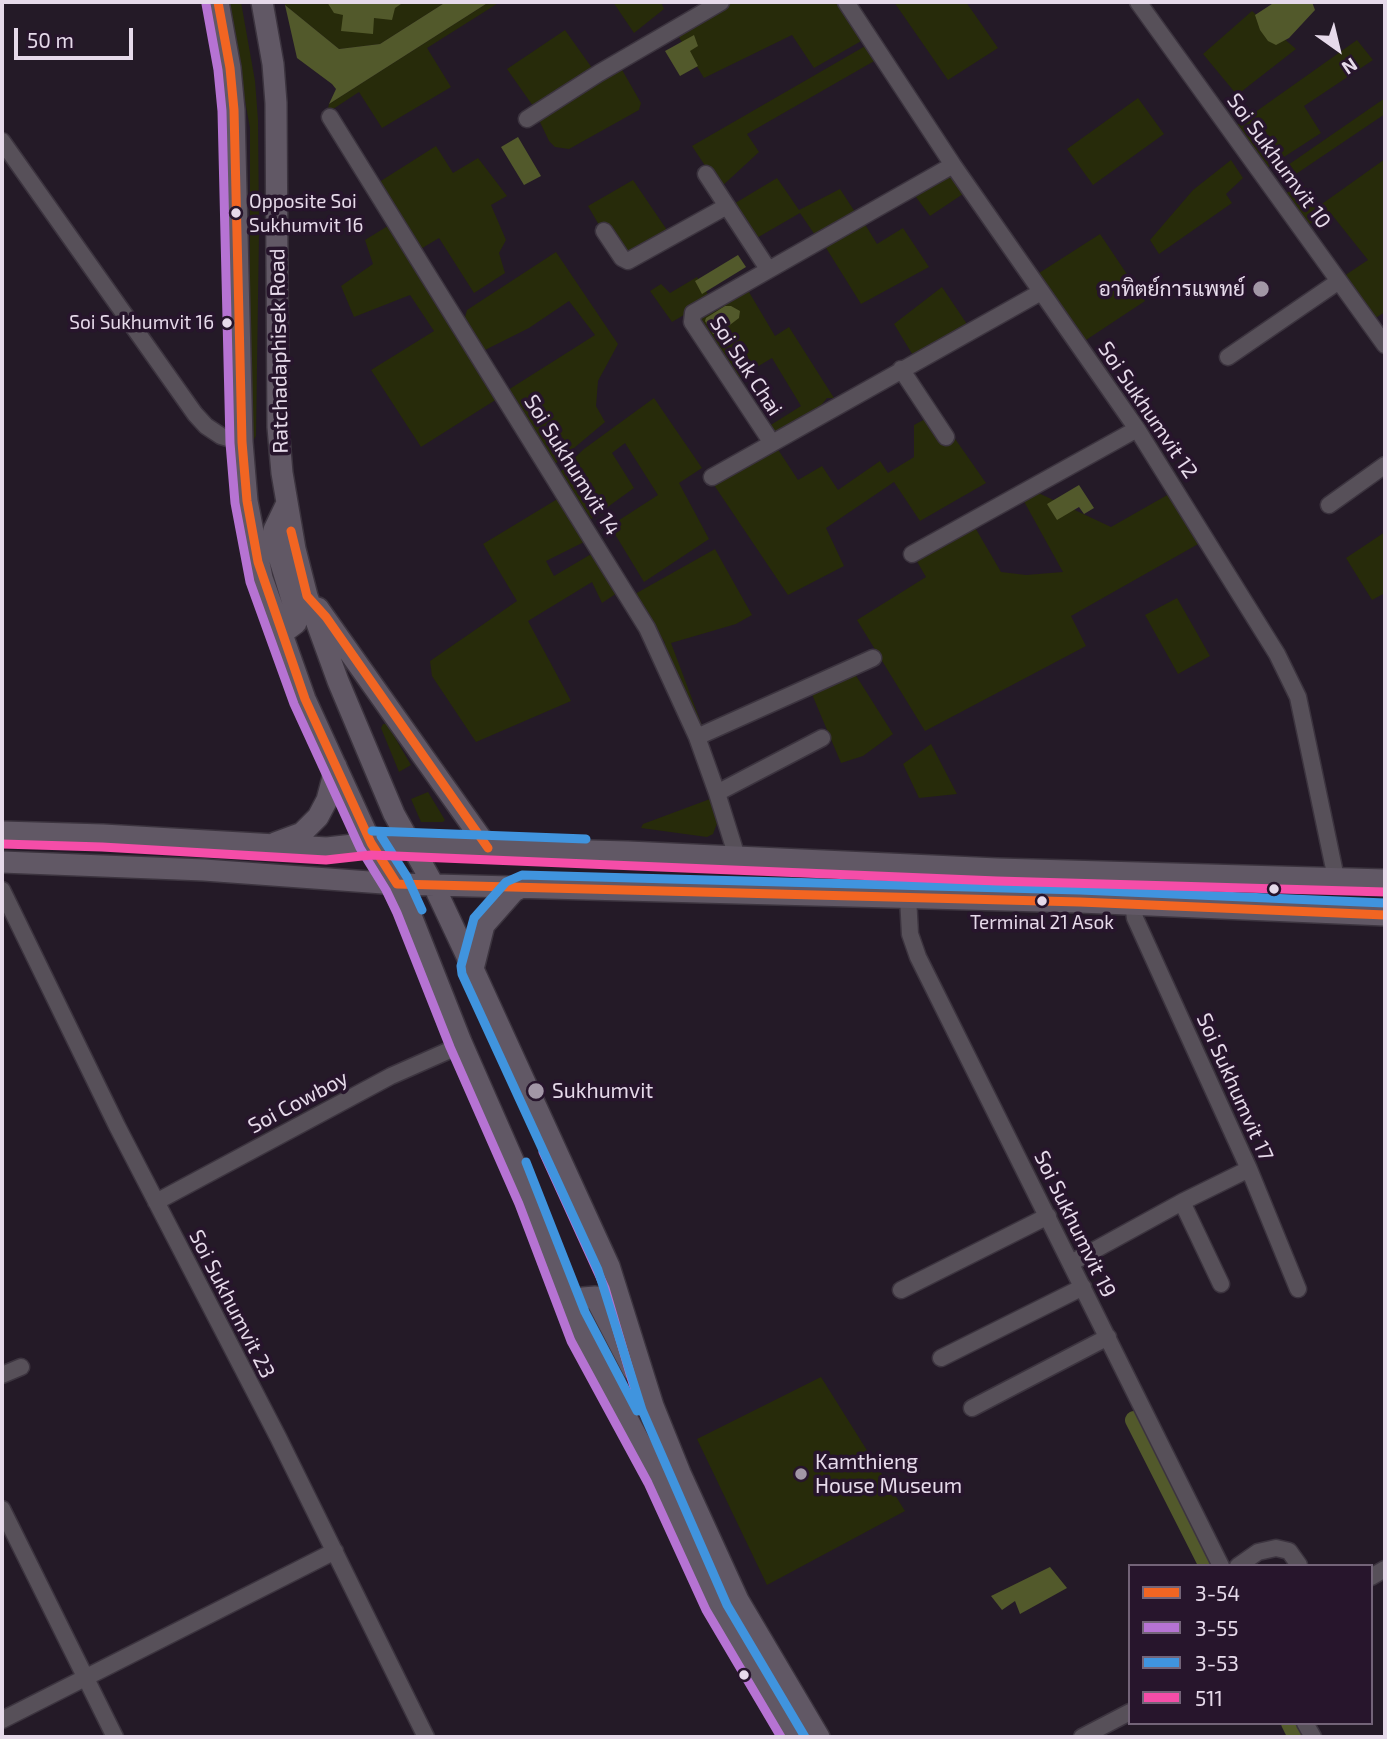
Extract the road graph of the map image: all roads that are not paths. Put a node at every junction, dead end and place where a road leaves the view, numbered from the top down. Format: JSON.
{"nodes":[{"id":1,"x":218,"y":2,"type":"edge"},
{"id":2,"x":262,"y":2,"type":"edge"},
{"id":3,"x":721,"y":2,"type":"edge"},
{"id":4,"x":846,"y":2,"type":"edge"},
{"id":5,"x":1138,"y":2,"type":"edge"},
{"id":6,"x":331,"y":117,"type":"dead end"},
{"id":7,"x":527,"y":119,"type":"dead end"},
{"id":8,"x":2,"y":141,"type":"edge"},
{"id":9,"x":953,"y":165,"type":"junction"},
{"id":10,"x":706,"y":174,"type":"dead end"},
{"id":11,"x":727,"y":206,"type":"junction"},
{"id":12,"x":604,"y":231,"type":"dead end"},
{"id":13,"x":768,"y":270,"type":"junction"},
{"id":14,"x":1339,"y":281,"type":"junction"},
{"id":15,"x":1041,"y":292,"type":"junction"},
{"id":16,"x":1385,"y":345,"type":"edge"},
{"id":17,"x":1228,"y":357,"type":"dead end"},
{"id":18,"x":901,"y":369,"type":"junction"},
{"id":19,"x":1137,"y":429,"type":"junction"},
{"id":20,"x":946,"y":437,"type":"dead end"},
{"id":21,"x":242,"y":442,"type":"junction"},
{"id":22,"x":772,"y":443,"type":"junction"},
{"id":23,"x":1385,"y":466,"type":"edge"},
{"id":24,"x":712,"y":477,"type":"dead end"},
{"id":25,"x":286,"y":503,"type":"junction"},
{"id":26,"x":1329,"y":505,"type":"dead end"},
{"id":27,"x":912,"y":554,"type":"dead end"},
{"id":28,"x":307,"y":596,"type":"junction"},
{"id":29,"x":276,"y":619,"type":"junction"},
{"id":30,"x":873,"y":658,"type":"dead end"},
{"id":31,"x":697,"y":737,"type":"junction"},
{"id":32,"x":822,"y":738,"type":"dead end"},
{"id":33,"x":336,"y":766,"type":"junction"},
{"id":34,"x":718,"y":793,"type":"junction"},
{"id":35,"x":2,"y":832,"type":"edge"},
{"id":36,"x":371,"y":843,"type":"junction"},
{"id":37,"x":270,"y":845,"type":"junction"},
{"id":38,"x":411,"y":846,"type":"junction"},
{"id":39,"x":488,"y":848,"type":"junction"},
{"id":40,"x":737,"y":857,"type":"junction"},
{"id":41,"x":2,"y":862,"type":"edge"},
{"id":42,"x":1336,"y":878,"type":"junction"},
{"id":43,"x":1385,"y":880,"type":"edge"},
{"id":44,"x":397,"y":884,"type":"junction"},
{"id":45,"x":433,"y":884,"type":"junction"},
{"id":46,"x":522,"y":887,"type":"junction"},
{"id":47,"x":2,"y":890,"type":"edge"},
{"id":48,"x":908,"y":897,"type":"junction"},
{"id":49,"x":1133,"y":904,"type":"junction"},
{"id":50,"x":1385,"y":915,"type":"edge"},
{"id":51,"x":473,"y":969,"type":"junction"},
{"id":52,"x":461,"y":1042,"type":"junction"},
{"id":53,"x":1248,"y":1169,"type":"junction"},
{"id":54,"x":156,"y":1202,"type":"junction"},
{"id":55,"x":1182,"y":1202,"type":"junction"},
{"id":56,"x":1048,"y":1216,"type":"junction"},
{"id":57,"x":1071,"y":1264,"type":"junction"},
{"id":58,"x":1221,"y":1284,"type":"dead end"},
{"id":59,"x":1083,"y":1287,"type":"junction"},
{"id":60,"x":1298,"y":1289,"type":"dead end"},
{"id":61,"x":901,"y":1290,"type":"dead end"},
{"id":62,"x":574,"y":1317,"type":"junction"},
{"id":63,"x":1108,"y":1337,"type":"junction"},
{"id":64,"x":941,"y":1358,"type":"dead end"},
{"id":65,"x":21,"y":1367,"type":"dead end"},
{"id":66,"x":2,"y":1375,"type":"edge"},
{"id":67,"x":653,"y":1406,"type":"junction"},
{"id":68,"x":972,"y":1408,"type":"dead end"},
{"id":69,"x":2,"y":1509,"type":"edge"},
{"id":70,"x":335,"y":1551,"type":"junction"},
{"id":71,"x":1220,"y":1564,"type":"edge"},
{"id":72,"x":1241,"y":1564,"type":"edge"},
{"id":73,"x":1298,"y":1564,"type":"edge"},
{"id":74,"x":85,"y":1679,"type":"junction"},
{"id":75,"x":1128,"y":1713,"type":"edge"},
{"id":76,"x":2,"y":1720,"type":"edge"},
{"id":77,"x":115,"y":1737,"type":"edge"},
{"id":78,"x":426,"y":1737,"type":"edge"},
{"id":79,"x":795,"y":1737,"type":"edge"},
{"id":80,"x":819,"y":1737,"type":"edge"},
{"id":81,"x":1082,"y":1737,"type":"edge"}],
"edges":[{"from":1,"to":21,"type":"main road","name":"Ratchadaphisek Road"},
{"from":2,"to":25,"type":"main road","name":"Ratchadaphisek Road"},
{"from":3,"to":7,"type":"street"},
{"from":4,"to":9,"type":"street","name":"Soi Sukhumvit 12"},
{"from":5,"to":14,"type":"street","name":"Soi Sukhumvit 10"},
{"from":6,"to":31,"type":"street","name":"Soi Sukhumvit 14"},
{"from":8,"to":21,"type":"street"},
{"from":9,"to":13,"type":"street","name":"Soi Suk Chai"},
{"from":9,"to":15,"type":"street","name":"Soi Sukhumvit 12"},
{"from":10,"to":11,"type":"street"},
{"from":11,"to":12,"type":"street"},
{"from":11,"to":13,"type":"street"},
{"from":13,"to":22,"type":"street","name":"Soi Suk Chai"},
{"from":14,"to":16,"type":"street","name":"Soi Sukhumvit 10"},
{"from":14,"to":17,"type":"street"},
{"from":15,"to":18,"type":"street"},
{"from":15,"to":19,"type":"street","name":"Soi Sukhumvit 12"},
{"from":18,"to":20,"type":"street"},
{"from":18,"to":22,"type":"street"},
{"from":19,"to":27,"type":"street"},
{"from":19,"to":42,"type":"street","name":"Soi Sukhumvit 12"},
{"from":21,"to":29,"type":"main road","name":"Ratchadaphisek Road"},
{"from":22,"to":24,"type":"street"},
{"from":23,"to":26,"type":"street"},
{"from":25,"to":28,"type":"main road","name":"Ratchadaphisek Road"},
{"from":25,"to":29,"type":"main road"},
{"from":28,"to":38,"type":"main road","name":"Ratchadaphisek Road"},
{"from":28,"to":39,"type":"main road"},
{"from":29,"to":33,"type":"main road","name":"Ratchadaphisek Road"},
{"from":30,"to":31,"type":"street"},
{"from":31,"to":34,"type":"street","name":"Soi Sukhumvit 14"},
{"from":32,"to":34,"type":"street"},
{"from":33,"to":36,"type":"main road","name":"Ratchadaphisek Road"},
{"from":33,"to":37,"type":"main road"},
{"from":34,"to":40,"type":"street","name":"Soi Sukhumvit 14"},
{"from":35,"to":37,"type":"main road"},
{"from":36,"to":37,"type":"main road"},
{"from":36,"to":38,"type":"main road"},
{"from":36,"to":44,"type":"main road","name":"Ratchadaphisek Road"},
{"from":38,"to":39,"type":"main road"},
{"from":38,"to":45,"type":"main road","name":"Ratchadaphisek Road"},
{"from":39,"to":40,"type":"main road"},
{"from":40,"to":42,"type":"main road"},
{"from":41,"to":44,"type":"main road"},
{"from":42,"to":43,"type":"main road"},
{"from":44,"to":45,"type":"main road"},
{"from":44,"to":52,"type":"main road","name":"Ratchadaphisek Road"},
{"from":45,"to":46,"type":"main road"},
{"from":45,"to":51,"type":"main road","name":"Ratchadaphisek Road"},
{"from":46,"to":48,"type":"main road"},
{"from":46,"to":51,"type":"main road"},
{"from":47,"to":54,"type":"street","name":"Soi Sukhumvit 23"},
{"from":48,"to":49,"type":"main road"},
{"from":48,"to":56,"type":"street","name":"Soi Sukhumvit 19"},
{"from":49,"to":50,"type":"main road"},
{"from":49,"to":53,"type":"street","name":"Soi Sukhumvit 17"},
{"from":51,"to":67,"type":"main road","name":"Ratchadaphisek Road"},
{"from":52,"to":54,"type":"street","name":"Soi Cowboy"},
{"from":52,"to":62,"type":"main road","name":"Ratchadaphisek Road"},
{"from":53,"to":55,"type":"street"},
{"from":53,"to":60,"type":"street","name":"Soi Sukhumvit 17"},
{"from":54,"to":70,"type":"street","name":"Soi Sukhumvit 23"},
{"from":55,"to":57,"type":"street"},
{"from":55,"to":58,"type":"street"},
{"from":56,"to":57,"type":"street","name":"Soi Sukhumvit 19"},
{"from":56,"to":61,"type":"street"},
{"from":57,"to":59,"type":"street","name":"Soi Sukhumvit 19"},
{"from":59,"to":63,"type":"street","name":"Soi Sukhumvit 19"},
{"from":59,"to":64,"type":"street"},
{"from":62,"to":67,"type":"main road"},
{"from":62,"to":79,"type":"main road","name":"Ratchadaphisek Road"},
{"from":63,"to":68,"type":"street"},
{"from":63,"to":71,"type":"street","name":"Soi Sukhumvit 19"},
{"from":65,"to":66,"type":"street"},
{"from":67,"to":80,"type":"main road"},
{"from":69,"to":74,"type":"street"},
{"from":70,"to":74,"type":"street"},
{"from":70,"to":78,"type":"street","name":"Soi Sukhumvit 23"},
{"from":72,"to":73,"type":"street"},
{"from":74,"to":76,"type":"street"},
{"from":74,"to":77,"type":"street"},
{"from":75,"to":81,"type":"street"}]}
